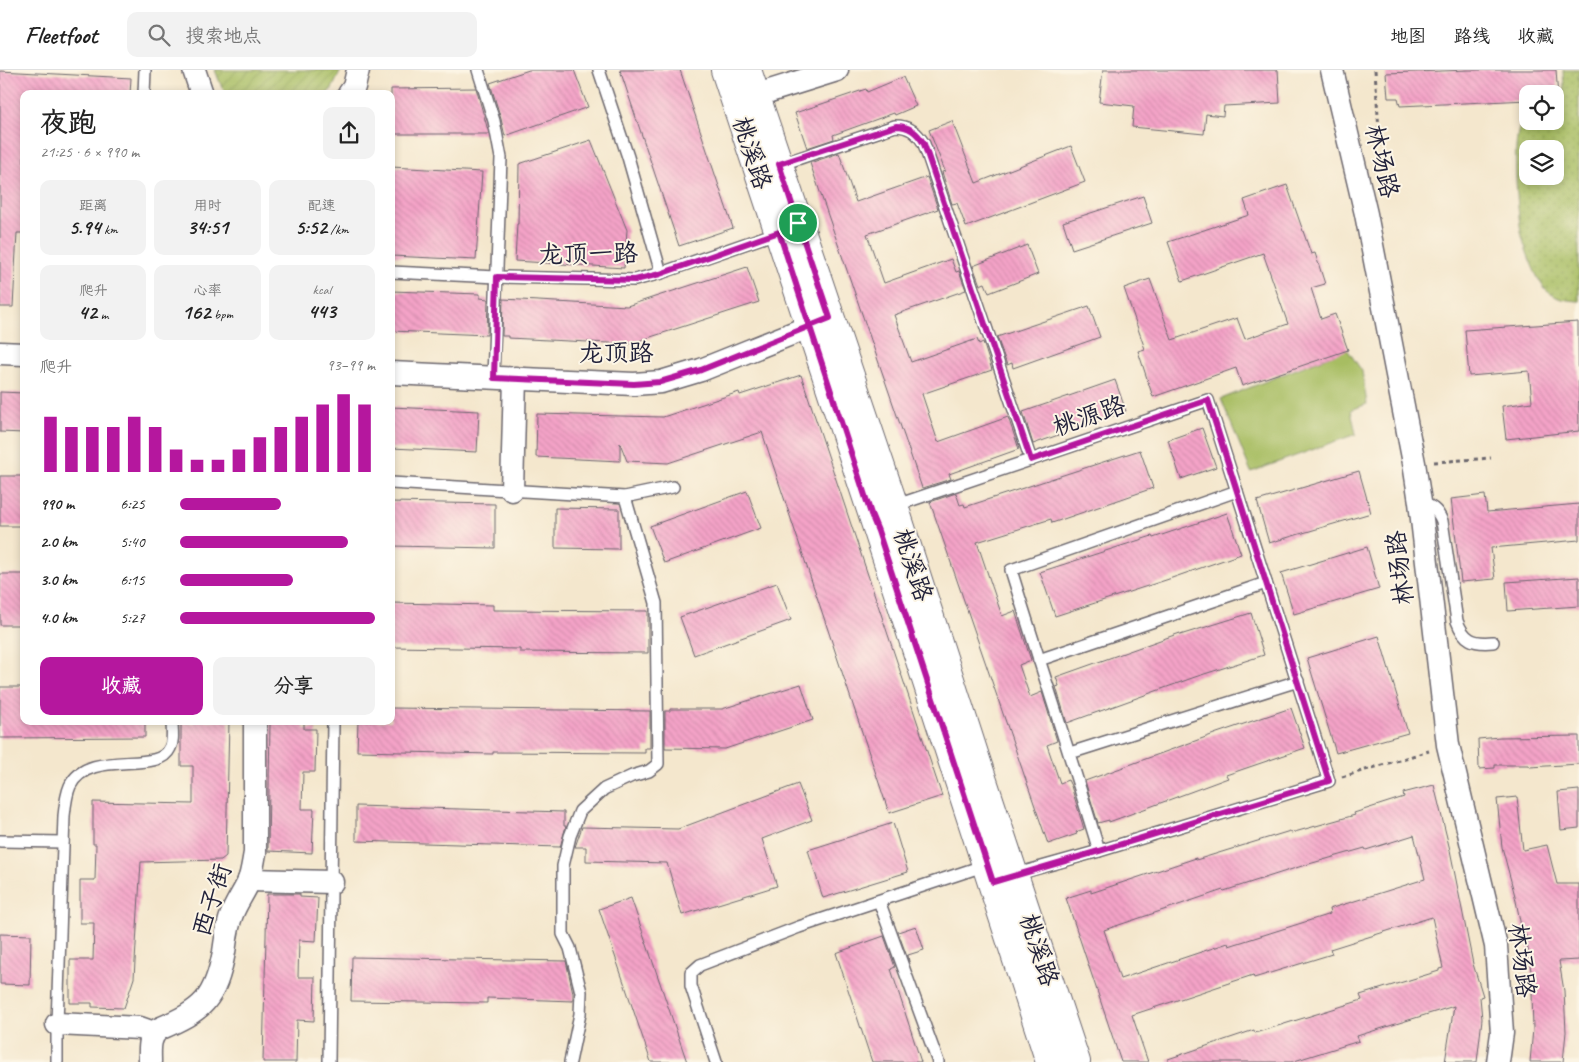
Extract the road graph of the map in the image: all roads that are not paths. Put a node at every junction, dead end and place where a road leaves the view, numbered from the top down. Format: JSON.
{"nodes":[{"id":1,"x":145,"y":70,"type":"edge"},
{"id":2,"x":194,"y":70,"type":"edge"},
{"id":3,"x":358,"y":70,"type":"edge"},
{"id":4,"x":478,"y":70,"type":"edge"},
{"id":5,"x":598,"y":70,"type":"edge"},
{"id":6,"x":724,"y":70,"type":"edge"},
{"id":7,"x":747,"y":70,"type":"edge"},
{"id":8,"x":837,"y":70,"type":"edge"},
{"id":9,"x":1332,"y":70,"type":"edge"},
{"id":10,"x":144,"y":90,"type":"edge"},
{"id":11,"x":201,"y":90,"type":"edge"},
{"id":12,"x":352,"y":90,"type":"edge"},
{"id":13,"x":745,"y":99,"type":"junction"},
{"id":14,"x":779,"y":164,"type":"junction"},
{"id":15,"x":779,"y":232,"type":"junction"},
{"id":16,"x":395,"y":272,"type":"edge"},
{"id":17,"x":660,"y":274,"type":"junction"},
{"id":18,"x":497,"y":277,"type":"junction"},
{"id":19,"x":820,"y":323,"type":"junction"},
{"id":20,"x":0,"y":353,"type":"edge"},
{"id":21,"x":20,"y":354,"type":"edge"},
{"id":22,"x":395,"y":373,"type":"edge"},
{"id":23,"x":504,"y":378,"type":"junction"},
{"id":24,"x":1031,"y":460,"type":"junction"},
{"id":25,"x":395,"y":483,"type":"edge"},
{"id":26,"x":673,"y":487,"type":"dead end"},
{"id":27,"x":512,"y":490,"type":"junction"},
{"id":28,"x":1237,"y":491,"type":"junction"},
{"id":29,"x":625,"y":497,"type":"junction"},
{"id":30,"x":1420,"y":502,"type":"junction"},
{"id":31,"x":883,"y":510,"type":"junction"},
{"id":32,"x":1266,"y":584,"type":"junction"},
{"id":33,"x":1493,"y":642,"type":"dead end"},
{"id":34,"x":1039,"y":660,"type":"junction"},
{"id":35,"x":1298,"y":681,"type":"junction"},
{"id":36,"x":172,"y":725,"type":"edge"},
{"id":37,"x":255,"y":725,"type":"edge"},
{"id":38,"x":333,"y":725,"type":"edge"},
{"id":39,"x":1070,"y":753,"type":"junction"},
{"id":40,"x":0,"y":841,"type":"edge"},
{"id":41,"x":63,"y":842,"type":"junction"},
{"id":42,"x":1099,"y":851,"type":"junction"},
{"id":43,"x":999,"y":867,"type":"junction"},
{"id":44,"x":249,"y":880,"type":"junction"},
{"id":45,"x":332,"y":882,"type":"junction"},
{"id":46,"x":879,"y":900,"type":"junction"},
{"id":47,"x":57,"y":1024,"type":"junction"},
{"id":48,"x":154,"y":1033,"type":"junction"},
{"id":49,"x":57,"y":1062,"type":"edge"},
{"id":50,"x":150,"y":1062,"type":"edge"},
{"id":51,"x":329,"y":1062,"type":"edge"},
{"id":52,"x":570,"y":1062,"type":"edge"},
{"id":53,"x":716,"y":1062,"type":"edge"},
{"id":54,"x":938,"y":1062,"type":"edge"},
{"id":55,"x":1050,"y":1062,"type":"edge"},
{"id":56,"x":1076,"y":1062,"type":"edge"},
{"id":57,"x":1498,"y":1062,"type":"edge"}],
"edges":[{"from":1,"to":10,"type":"lane"},
{"from":2,"to":11,"type":"street"},
{"from":3,"to":12,"type":"street"},
{"from":4,"to":18,"type":"lane"},
{"from":5,"to":17,"type":"lane"},
{"from":6,"to":13,"type":"street","name":"桃溪路"},
{"from":7,"to":13,"type":"street","name":"桃溪路"},
{"from":8,"to":13,"type":"street"},
{"from":9,"to":30,"type":"street","name":"林场路"},
{"from":13,"to":14,"type":"street","name":"桃溪路"},
{"from":13,"to":15,"type":"street","name":"桃溪路"},
{"from":14,"to":19,"type":"street","name":"桃溪路"},
{"from":14,"to":24,"type":"lane"},
{"from":15,"to":17,"type":"lane","name":"龙顶一路"},
{"from":15,"to":19,"type":"street","name":"桃溪路"},
{"from":16,"to":18,"type":"lane","name":"龙顶一路"},
{"from":17,"to":18,"type":"lane","name":"龙顶一路"},
{"from":18,"to":23,"type":"lane"},
{"from":19,"to":23,"type":"street","name":"龙顶路"},
{"from":19,"to":31,"type":"street","name":"桃溪路"},
{"from":20,"to":21,"type":"street"},
{"from":22,"to":23,"type":"street","name":"龙顶路"},
{"from":23,"to":27,"type":"street"},
{"from":24,"to":28,"type":"lane","name":"桃源路"},
{"from":24,"to":31,"type":"lane","name":"桃源路"},
{"from":25,"to":27,"type":"lane"},
{"from":26,"to":29,"type":"lane"},
{"from":27,"to":29,"type":"lane"},
{"from":28,"to":32,"type":"lane"},
{"from":28,"to":34,"type":"lane"},
{"from":29,"to":52,"type":"lane"},
{"from":30,"to":33,"type":"lane"},
{"from":30,"to":57,"type":"street","name":"林场路"},
{"from":31,"to":43,"type":"street","name":"桃溪路"},
{"from":32,"to":34,"type":"lane"},
{"from":32,"to":35,"type":"lane"},
{"from":34,"to":39,"type":"lane"},
{"from":35,"to":39,"type":"lane"},
{"from":35,"to":42,"type":"lane"},
{"from":36,"to":41,"type":"lane"},
{"from":37,"to":44,"type":"street","name":"西子街"},
{"from":38,"to":45,"type":"lane"},
{"from":39,"to":42,"type":"lane"},
{"from":40,"to":41,"type":"lane"},
{"from":41,"to":47,"type":"lane"},
{"from":42,"to":43,"type":"lane"},
{"from":43,"to":46,"type":"lane"},
{"from":43,"to":55,"type":"street","name":"桃溪路"},
{"from":43,"to":56,"type":"street","name":"桃溪路"},
{"from":44,"to":45,"type":"street"},
{"from":44,"to":48,"type":"street","name":"西子街"},
{"from":45,"to":51,"type":"lane"},
{"from":46,"to":53,"type":"lane"},
{"from":46,"to":54,"type":"lane"},
{"from":47,"to":48,"type":"street"},
{"from":47,"to":49,"type":"lane"},
{"from":48,"to":50,"type":"street"}]}
